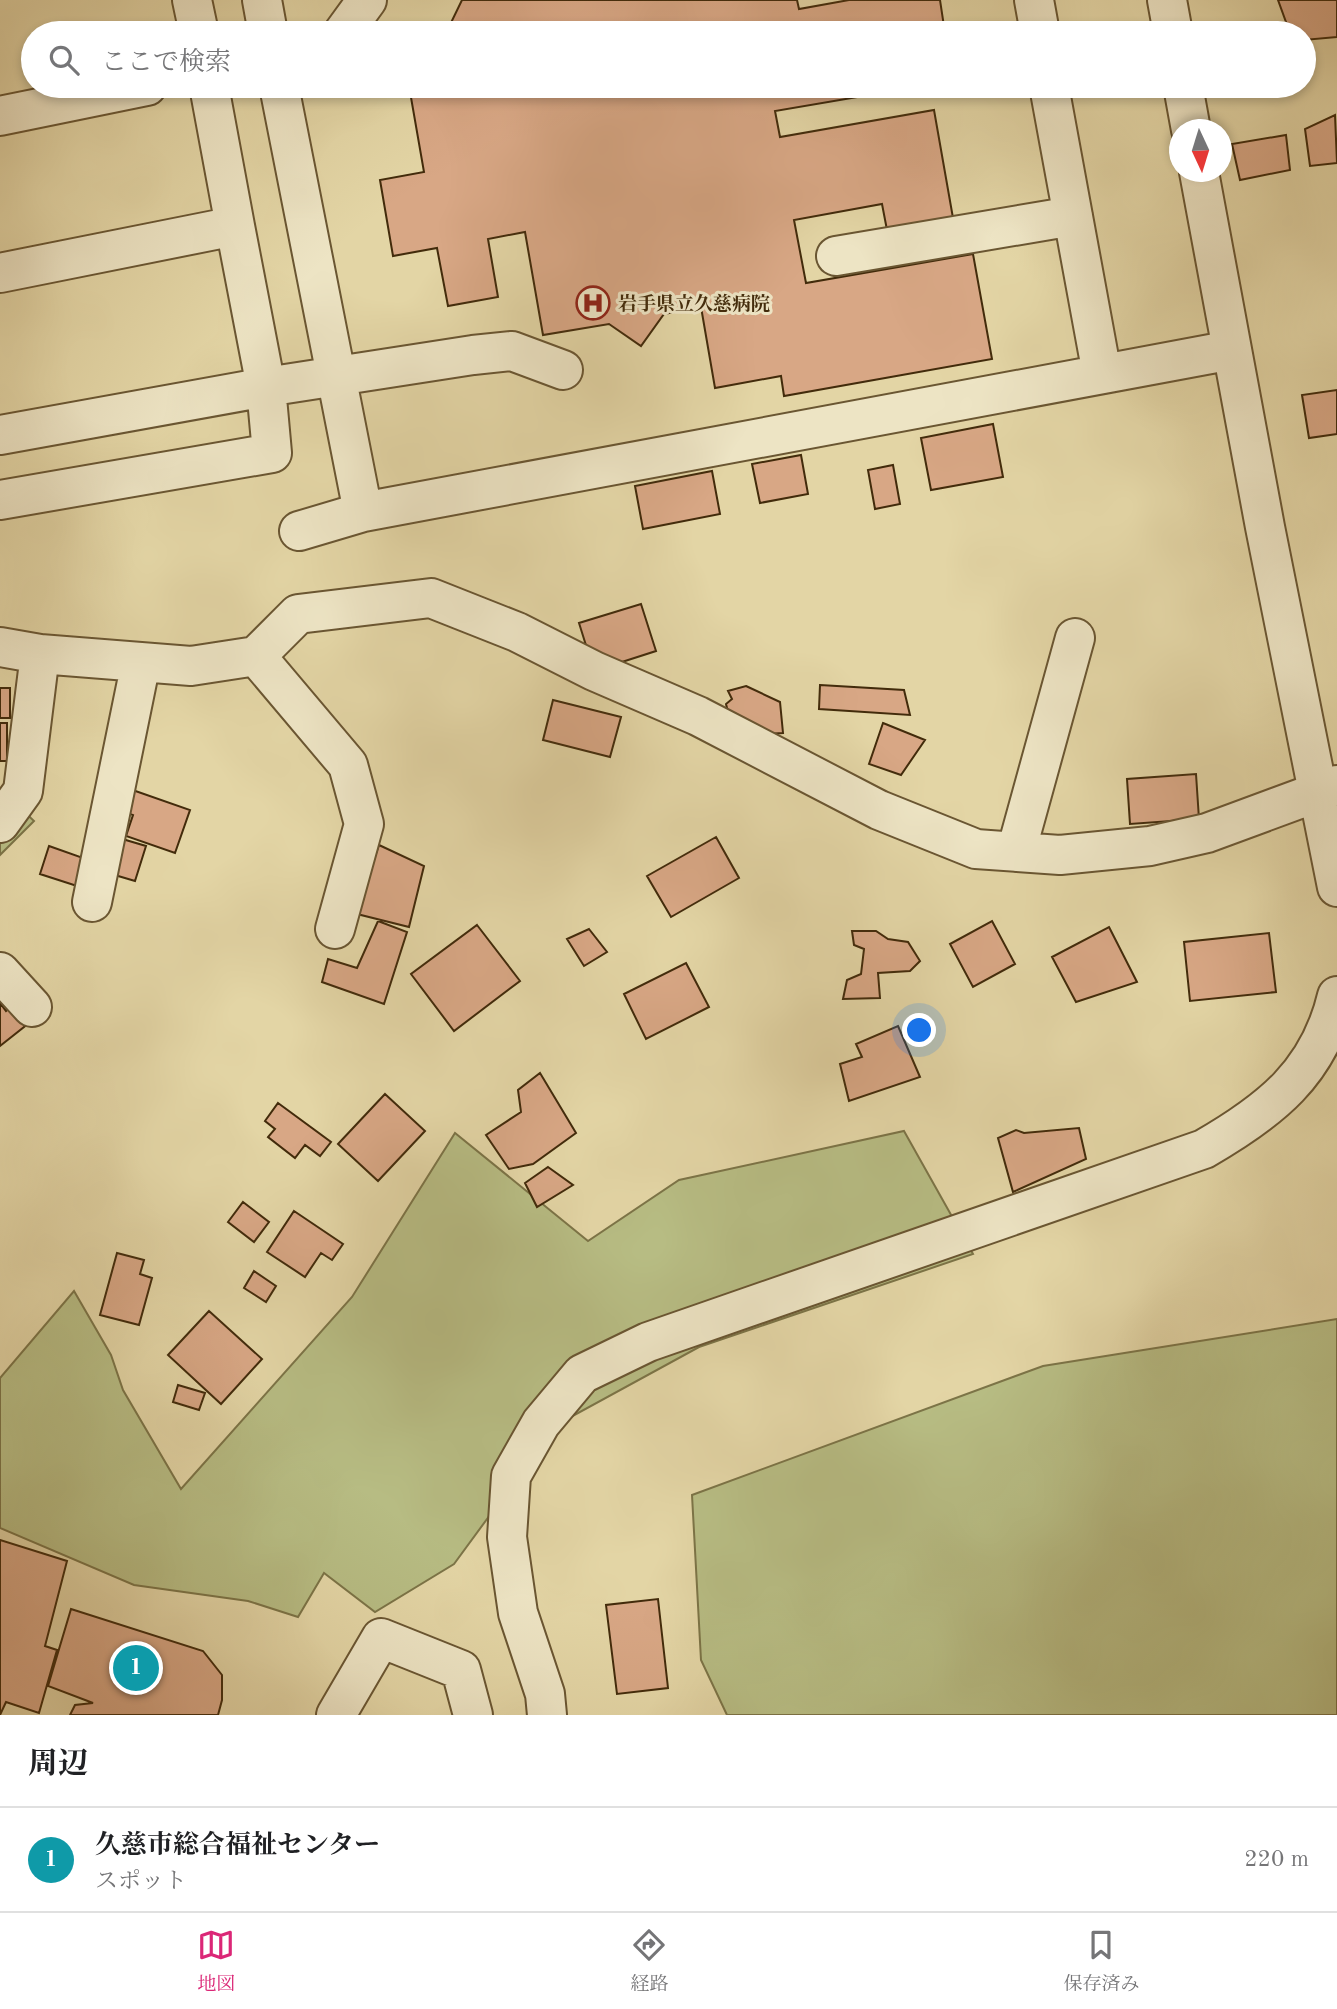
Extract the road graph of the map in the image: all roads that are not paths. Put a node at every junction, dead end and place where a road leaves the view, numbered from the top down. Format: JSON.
{"nodes":[{"id":1,"x":192,"y":0,"type":"edge"},
{"id":2,"x":262,"y":0,"type":"edge"},
{"id":3,"x":367,"y":0,"type":"edge"},
{"id":4,"x":1034,"y":0,"type":"edge"},
{"id":5,"x":1167,"y":0,"type":"edge"},
{"id":6,"x":196,"y":21,"type":"edge"},
{"id":7,"x":266,"y":21,"type":"edge"},
{"id":8,"x":352,"y":21,"type":"edge"},
{"id":9,"x":1038,"y":21,"type":"edge"},
{"id":10,"x":1171,"y":21,"type":"edge"},
{"id":11,"x":88,"y":98,"type":"edge"},
{"id":12,"x":211,"y":98,"type":"edge"},
{"id":13,"x":281,"y":98,"type":"edge"},
{"id":14,"x":1051,"y":98,"type":"edge"},
{"id":15,"x":1185,"y":98,"type":"edge"},
{"id":16,"x":0,"y":116,"type":"edge"},
{"id":17,"x":1189,"y":119,"type":"edge"},
{"id":18,"x":1201,"y":182,"type":"edge"},
{"id":19,"x":1073,"y":216,"type":"junction"},
{"id":20,"x":235,"y":226,"type":"junction"},
{"id":21,"x":836,"y":256,"type":"dead end"},
{"id":22,"x":0,"y":272,"type":"edge"},
{"id":23,"x":1232,"y":350,"type":"junction"},
{"id":24,"x":562,"y":370,"type":"dead end"},
{"id":25,"x":1102,"y":374,"type":"junction"},
{"id":26,"x":338,"y":375,"type":"junction"},
{"id":27,"x":266,"y":387,"type":"junction"},
{"id":28,"x":0,"y":435,"type":"edge"},
{"id":29,"x":0,"y":500,"type":"edge"},
{"id":30,"x":363,"y":512,"type":"junction"},
{"id":31,"x":299,"y":531,"type":"dead end"},
{"id":32,"x":1075,"y":638,"type":"dead end"},
{"id":33,"x":0,"y":647,"type":"edge"},
{"id":34,"x":40,"y":654,"type":"junction"},
{"id":35,"x":256,"y":656,"type":"junction"},
{"id":36,"x":141,"y":662,"type":"junction"},
{"id":37,"x":1327,"y":789,"type":"edge"},
{"id":38,"x":0,"y":823,"type":"edge"},
{"id":39,"x":1016,"y":852,"type":"junction"},
{"id":40,"x":1337,"y":887,"type":"edge"},
{"id":41,"x":92,"y":902,"type":"dead end"},
{"id":42,"x":335,"y":929,"type":"dead end"},
{"id":43,"x":0,"y":972,"type":"edge"},
{"id":44,"x":1337,"y":996,"type":"edge"},
{"id":45,"x":32,"y":1007,"type":"dead end"},
{"id":46,"x":336,"y":1715,"type":"edge"},
{"id":47,"x":472,"y":1715,"type":"edge"},
{"id":48,"x":547,"y":1715,"type":"edge"}],
"edges":[{"from":1,"to":6,"type":"street"},
{"from":2,"to":7,"type":"street"},
{"from":3,"to":8,"type":"street"},
{"from":4,"to":9,"type":"street"},
{"from":5,"to":10,"type":"street"},
{"from":11,"to":16,"type":"street"},
{"from":12,"to":20,"type":"street"},
{"from":13,"to":26,"type":"street"},
{"from":14,"to":19,"type":"street"},
{"from":15,"to":17,"type":"street"},
{"from":18,"to":23,"type":"street"},
{"from":19,"to":21,"type":"street"},
{"from":19,"to":25,"type":"street"},
{"from":20,"to":22,"type":"street"},
{"from":20,"to":27,"type":"street"},
{"from":23,"to":25,"type":"street"},
{"from":23,"to":37,"type":"street"},
{"from":24,"to":26,"type":"street"},
{"from":25,"to":30,"type":"street"},
{"from":26,"to":27,"type":"street"},
{"from":26,"to":30,"type":"street"},
{"from":27,"to":28,"type":"street"},
{"from":27,"to":29,"type":"street"},
{"from":30,"to":31,"type":"street"},
{"from":32,"to":39,"type":"street"},
{"from":33,"to":34,"type":"street"},
{"from":34,"to":36,"type":"street"},
{"from":34,"to":38,"type":"street"},
{"from":35,"to":36,"type":"street"},
{"from":35,"to":39,"type":"street"},
{"from":35,"to":42,"type":"street"},
{"from":36,"to":41,"type":"street"},
{"from":37,"to":39,"type":"street"},
{"from":37,"to":40,"type":"street"},
{"from":43,"to":45,"type":"street"},
{"from":44,"to":48,"type":"street"},
{"from":46,"to":47,"type":"street"}]}
